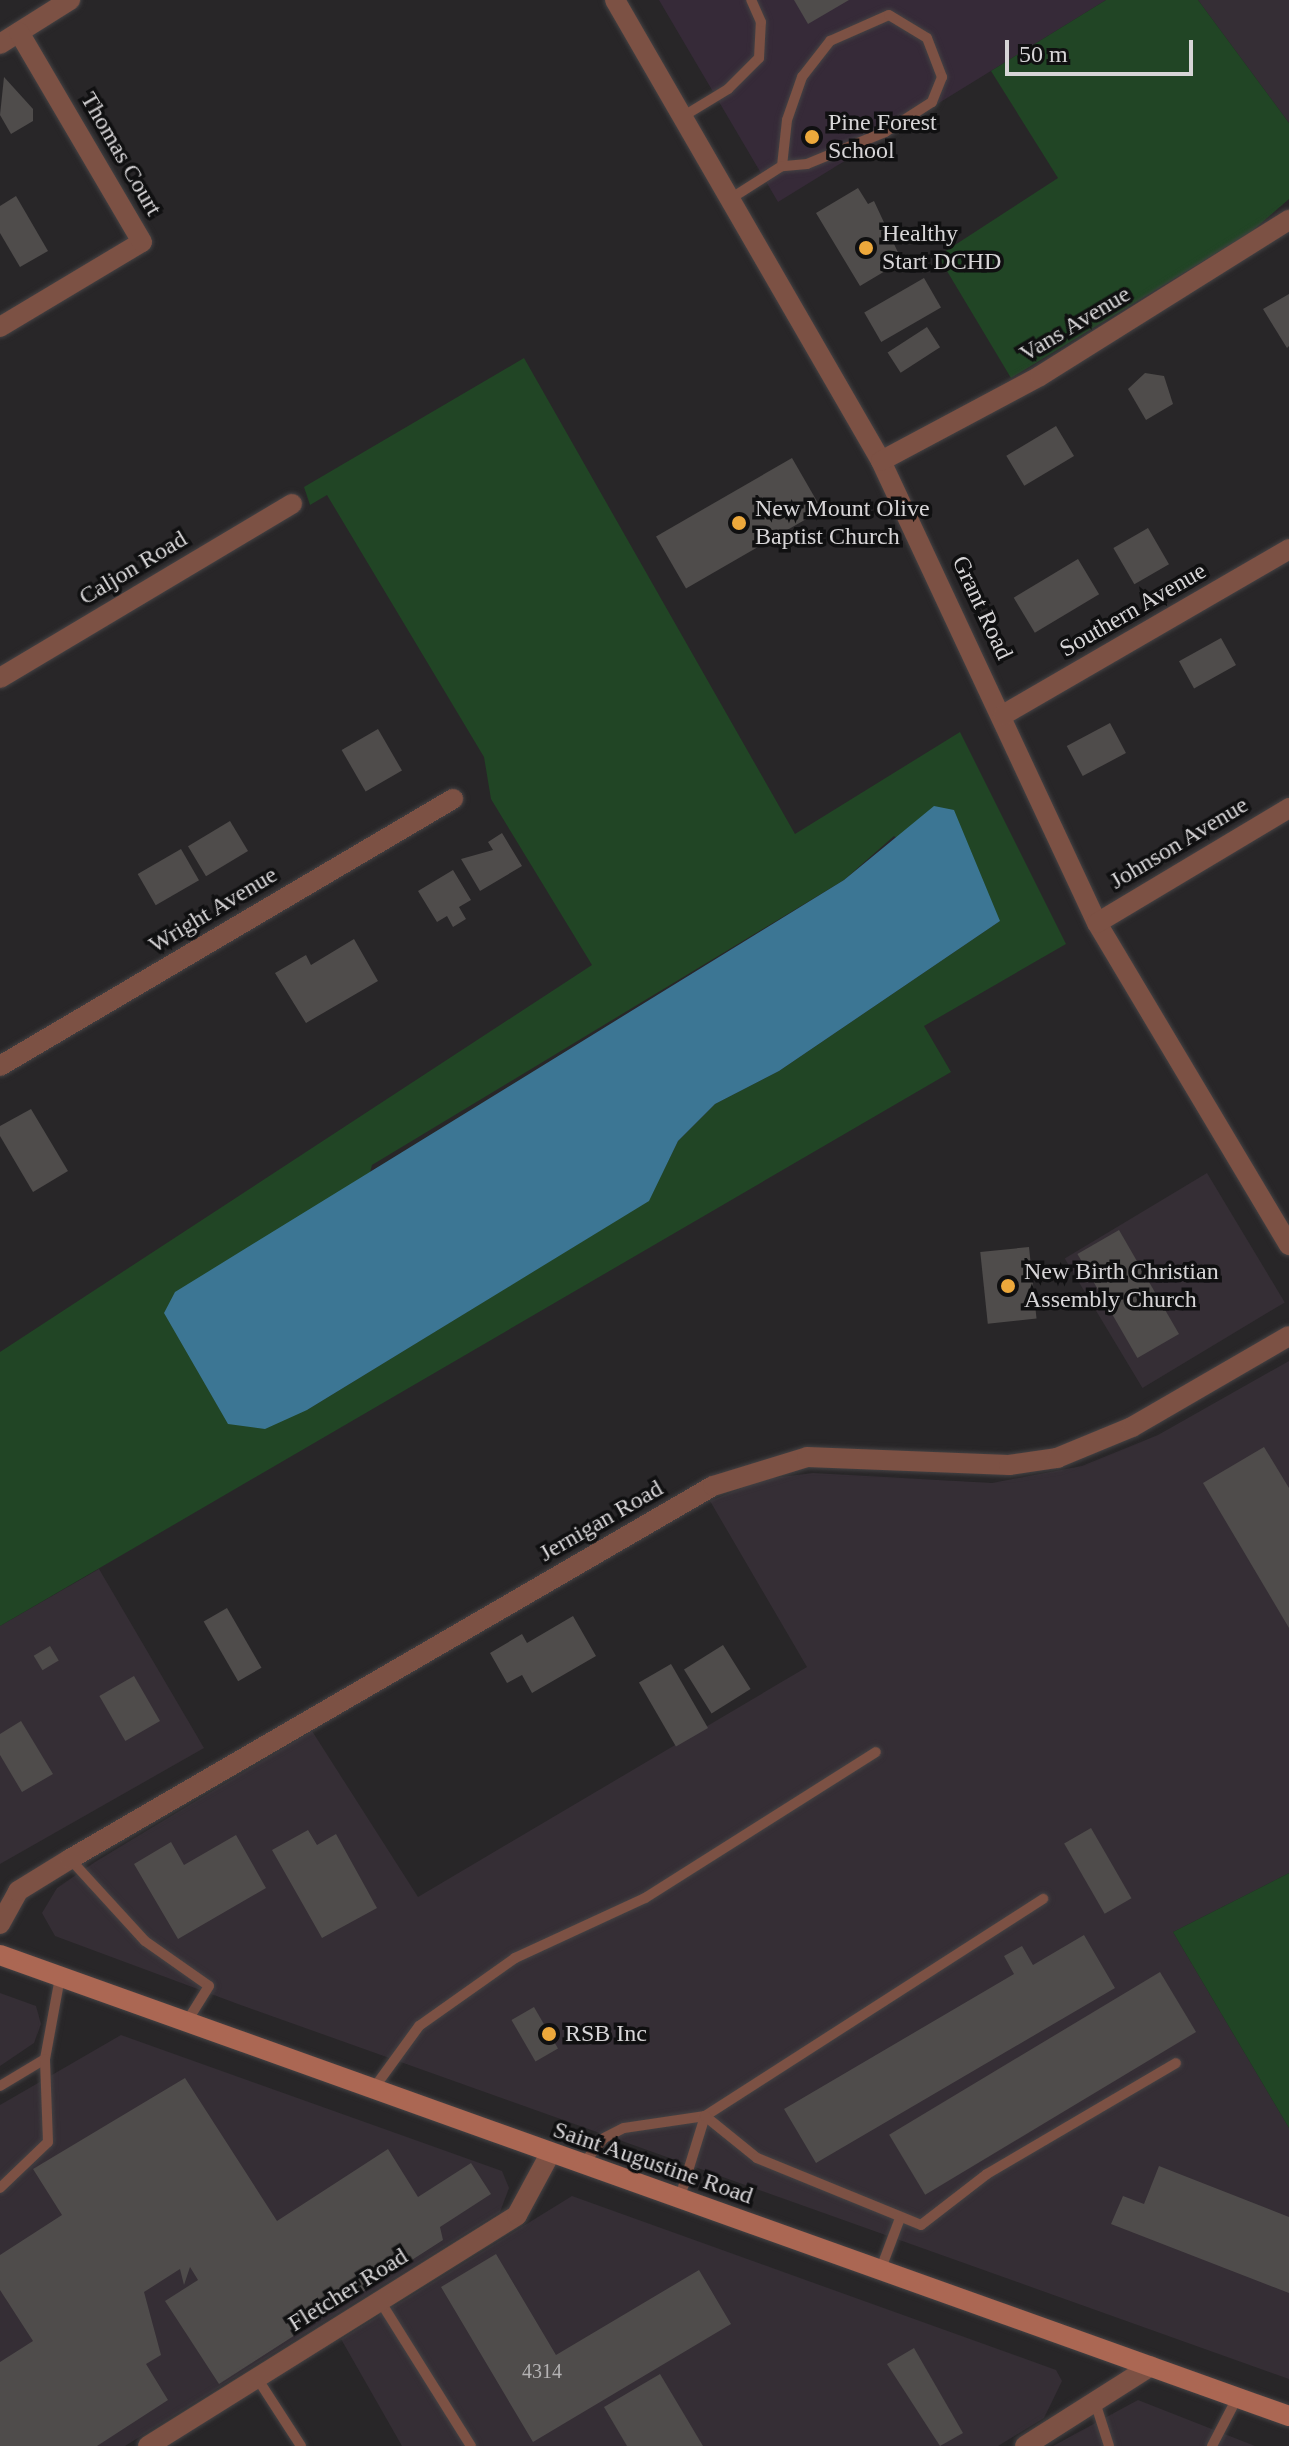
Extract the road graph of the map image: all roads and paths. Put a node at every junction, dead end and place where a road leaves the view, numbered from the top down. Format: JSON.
{"nodes":[{"id":1,"x":70,"y":0,"type":"edge"},
{"id":2,"x":615,"y":0,"type":"edge"},
{"id":3,"x":751,"y":0,"type":"edge"},
{"id":4,"x":19,"y":32,"type":"junction"},
{"id":5,"x":0,"y":44,"type":"edge"},
{"id":6,"x":682,"y":117,"type":"junction"},
{"id":7,"x":782,"y":166,"type":"junction"},
{"id":8,"x":730,"y":199,"type":"junction"},
{"id":9,"x":1289,"y":220,"type":"edge"},
{"id":10,"x":0,"y":327,"type":"edge"},
{"id":11,"x":881,"y":461,"type":"junction"},
{"id":12,"x":292,"y":504,"type":"dead end"},
{"id":13,"x":1289,"y":549,"type":"edge"},
{"id":14,"x":0,"y":678,"type":"edge"},
{"id":15,"x":1003,"y":715,"type":"junction"},
{"id":16,"x":453,"y":799,"type":"dead end"},
{"id":17,"x":1289,"y":808,"type":"edge"},
{"id":18,"x":1097,"y":923,"type":"junction"},
{"id":19,"x":0,"y":1066,"type":"edge"},
{"id":20,"x":1289,"y":1245,"type":"edge"},
{"id":21,"x":1289,"y":1336,"type":"edge"},
{"id":22,"x":876,"y":1752,"type":"dead end"},
{"id":23,"x":70,"y":1859,"type":"junction"},
{"id":24,"x":1043,"y":1899,"type":"dead end"},
{"id":25,"x":0,"y":1924,"type":"edge"},
{"id":26,"x":0,"y":1955,"type":"edge"},
{"id":27,"x":60,"y":1977,"type":"junction"},
{"id":28,"x":186,"y":2023,"type":"junction"},
{"id":29,"x":45,"y":2059,"type":"junction"},
{"id":30,"x":1176,"y":2063,"type":"dead end"},
{"id":31,"x":0,"y":2086,"type":"edge"},
{"id":32,"x":373,"y":2090,"type":"junction"},
{"id":33,"x":705,"y":2116,"type":"junction"},
{"id":34,"x":550,"y":2154,"type":"junction"},
{"id":35,"x":582,"y":2166,"type":"junction"},
{"id":36,"x":0,"y":2188,"type":"edge"},
{"id":37,"x":679,"y":2200,"type":"junction"},
{"id":38,"x":900,"y":2218,"type":"junction"},
{"id":39,"x":880,"y":2271,"type":"junction"},
{"id":40,"x":380,"y":2301,"type":"junction"},
{"id":41,"x":1151,"y":2366,"type":"junction"},
{"id":42,"x":257,"y":2378,"type":"junction"},
{"id":43,"x":1237,"y":2398,"type":"junction"},
{"id":44,"x":1095,"y":2402,"type":"junction"},
{"id":45,"x":1289,"y":2416,"type":"edge"},
{"id":46,"x":157,"y":2444,"type":"edge"},
{"id":47,"x":301,"y":2446,"type":"edge"},
{"id":48,"x":471,"y":2446,"type":"edge"},
{"id":49,"x":1025,"y":2446,"type":"edge"},
{"id":50,"x":1109,"y":2446,"type":"edge"},
{"id":51,"x":1212,"y":2446,"type":"edge"}],
"edges":[{"from":1,"to":4,"type":"street"},
{"from":2,"to":6,"type":"street","name":"Grant Road"},
{"from":3,"to":6,"type":"lane"},
{"from":4,"to":5,"type":"street"},
{"from":4,"to":10,"type":"street","name":"Thomas Court"},
{"from":6,"to":8,"type":"street","name":"Grant Road"},
{"from":7,"to":7,"type":"lane"},
{"from":7,"to":8,"type":"lane"},
{"from":8,"to":11,"type":"street","name":"Grant Road"},
{"from":9,"to":11,"type":"street","name":"Vans Avenue"},
{"from":11,"to":15,"type":"street","name":"Grant Road"},
{"from":12,"to":14,"type":"street","name":"Caljon Road"},
{"from":13,"to":15,"type":"street","name":"Southern Avenue"},
{"from":15,"to":18,"type":"street","name":"Grant Road"},
{"from":16,"to":19,"type":"street","name":"Wright Avenue"},
{"from":17,"to":18,"type":"street","name":"Johnson Avenue"},
{"from":18,"to":20,"type":"street","name":"Grant Road"},
{"from":21,"to":23,"type":"street","name":"Jernigan Road"},
{"from":22,"to":32,"type":"lane"},
{"from":23,"to":25,"type":"street","name":"Jernigan Road"},
{"from":23,"to":28,"type":"lane"},
{"from":24,"to":33,"type":"lane"},
{"from":26,"to":27,"type":"main road","name":"Saint Augustine Road"},
{"from":27,"to":28,"type":"main road","name":"Saint Augustine Road"},
{"from":27,"to":29,"type":"lane"},
{"from":28,"to":32,"type":"main road","name":"Saint Augustine Road"},
{"from":29,"to":31,"type":"lane"},
{"from":29,"to":36,"type":"lane"},
{"from":30,"to":38,"type":"lane"},
{"from":32,"to":34,"type":"main road","name":"Saint Augustine Road"},
{"from":33,"to":35,"type":"lane"},
{"from":33,"to":37,"type":"lane"},
{"from":33,"to":38,"type":"lane"},
{"from":34,"to":35,"type":"main road","name":"Saint Augustine Road"},
{"from":34,"to":40,"type":"street","name":"Fletcher Road"},
{"from":35,"to":37,"type":"main road","name":"Saint Augustine Road"},
{"from":37,"to":39,"type":"main road","name":"Saint Augustine Road"},
{"from":38,"to":39,"type":"lane"},
{"from":39,"to":41,"type":"main road","name":"Saint Augustine Road"},
{"from":40,"to":42,"type":"street","name":"Fletcher Road"},
{"from":40,"to":48,"type":"lane"},
{"from":41,"to":43,"type":"main road","name":"Saint Augustine Road"},
{"from":41,"to":44,"type":"street"},
{"from":42,"to":46,"type":"street","name":"Fletcher Road"},
{"from":42,"to":47,"type":"lane"},
{"from":43,"to":45,"type":"main road","name":"Saint Augustine Road"},
{"from":43,"to":51,"type":"lane"},
{"from":44,"to":49,"type":"street"},
{"from":44,"to":50,"type":"lane"}]}
